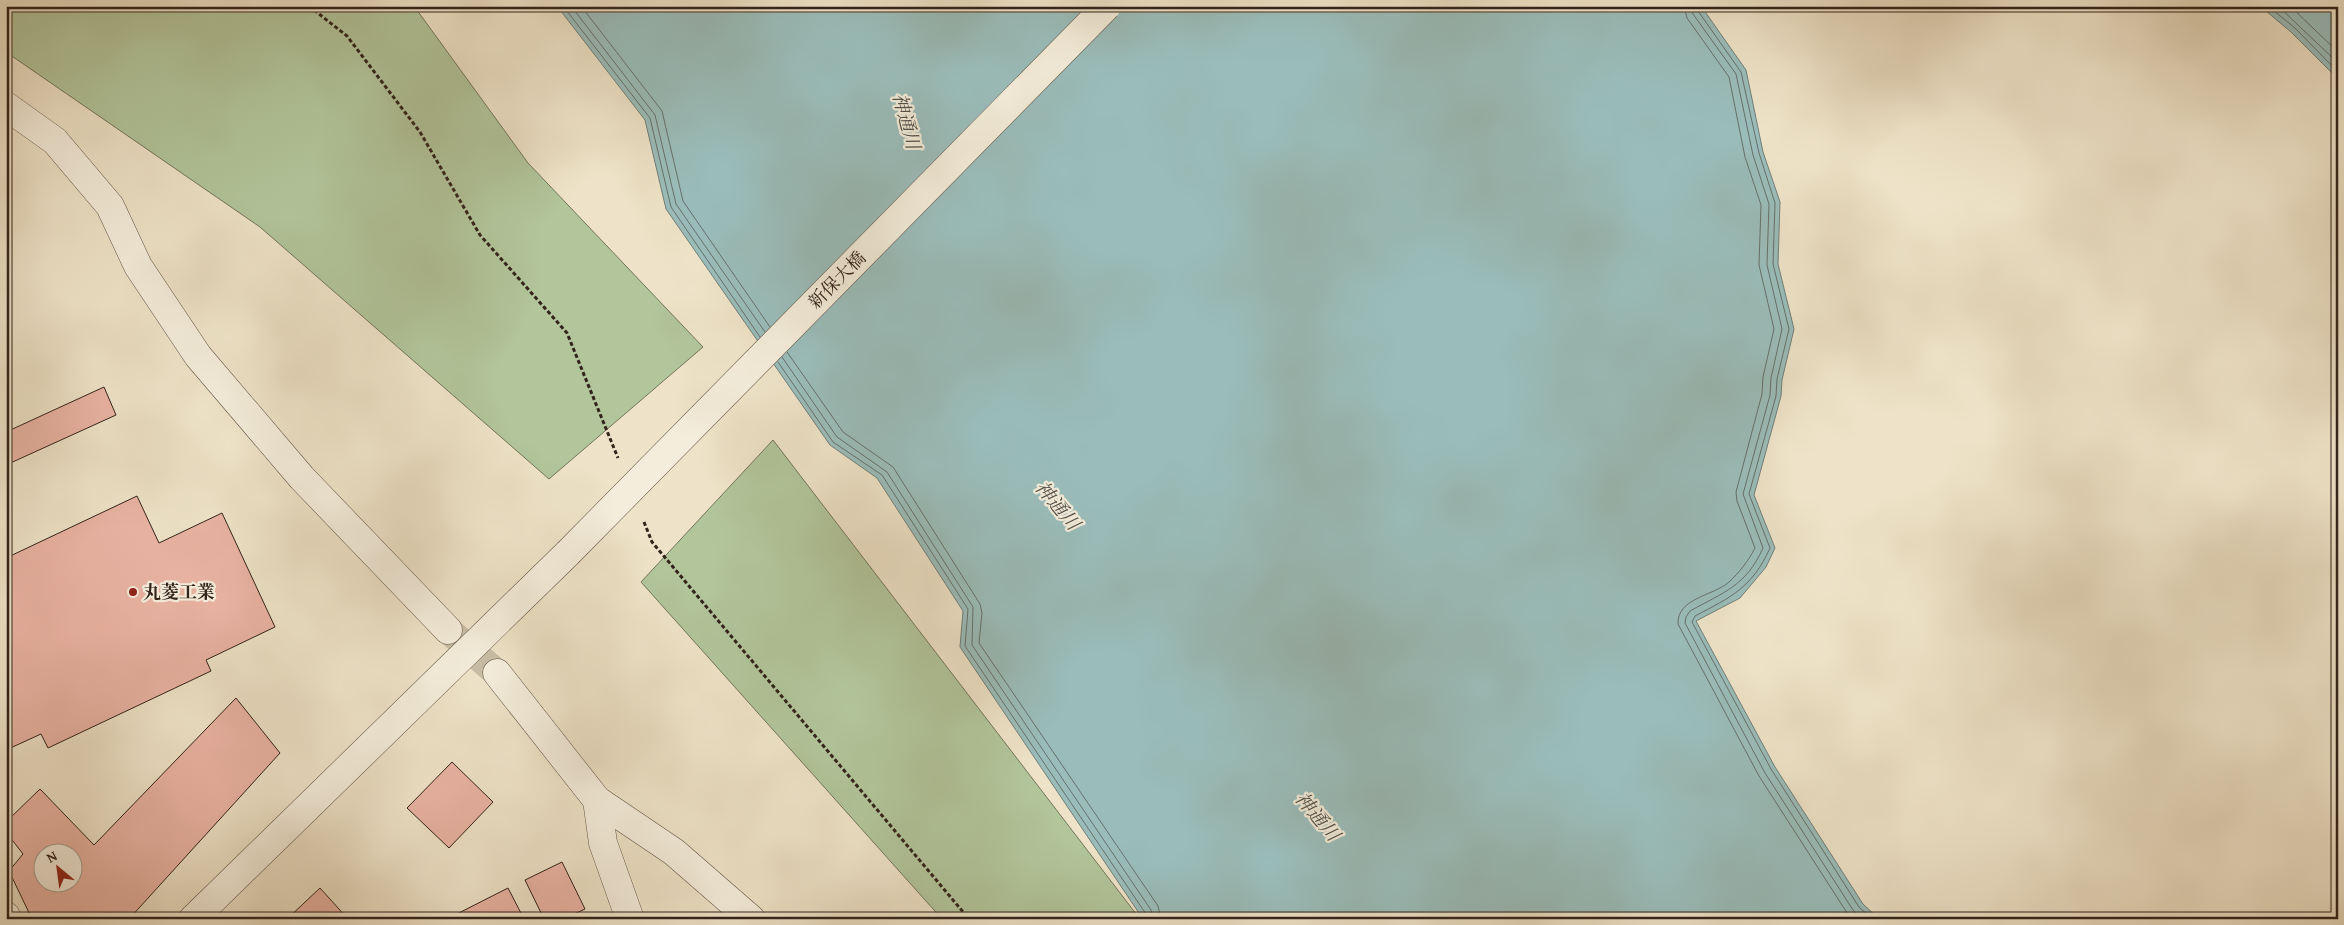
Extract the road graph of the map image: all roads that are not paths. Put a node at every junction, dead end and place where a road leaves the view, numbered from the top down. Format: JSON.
{"nodes":[{"id":1,"x":1107,"y":6,"type":"edge"},
{"id":2,"x":6,"y":106,"type":"edge"},
{"id":3,"x":448,"y":630,"type":"tunnel mouth"},
{"id":4,"x":497,"y":673,"type":"tunnel mouth"},
{"id":5,"x":597,"y":800,"type":"junction"},
{"id":6,"x":193,"y":919,"type":"edge"},
{"id":7,"x":630,"y":919,"type":"edge"},
{"id":8,"x":751,"y":919,"type":"edge"}],
"edges":[{"from":1,"to":6,"type":"street","name":"新保大橋","bridge":true},
{"from":2,"to":3,"type":"street"},
{"from":4,"to":5,"type":"street"},
{"from":5,"to":7,"type":"street"},
{"from":5,"to":8,"type":"street"}]}
